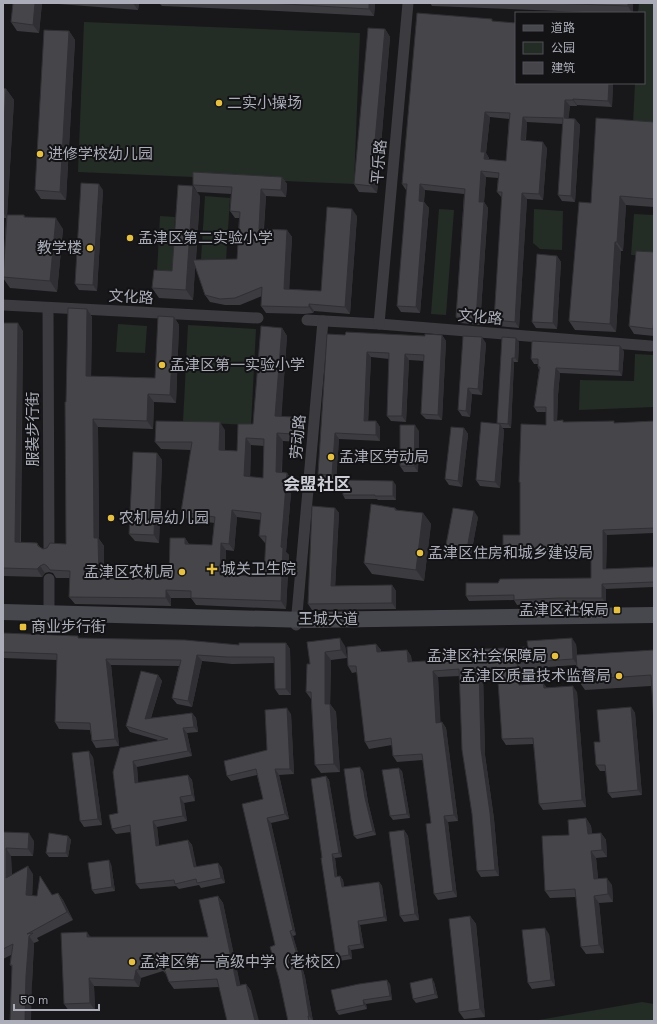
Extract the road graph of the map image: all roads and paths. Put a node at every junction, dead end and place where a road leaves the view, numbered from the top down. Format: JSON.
{"nodes":[{"id":1,"x":408,"y":3,"type":"edge"},
{"id":2,"x":3,"y":305,"type":"edge"},
{"id":3,"x":48,"y":308,"type":"junction"},
{"id":4,"x":258,"y":318,"type":"dead end"},
{"id":5,"x":307,"y":320,"type":"dead end"},
{"id":6,"x":323,"y":321,"type":"junction"},
{"id":7,"x":379,"y":324,"type":"junction"},
{"id":8,"x":651,"y":346,"type":"dead end"},
{"id":9,"x":49,"y":550,"type":"edge"},
{"id":10,"x":49,"y":579,"type":"edge"},
{"id":11,"x":3,"y":612,"type":"edge"},
{"id":12,"x":654,"y":615,"type":"edge"},
{"id":13,"x":3,"y":619,"type":"edge"},
{"id":14,"x":49,"y":621,"type":"junction"},
{"id":15,"x":654,"y":622,"type":"edge"},
{"id":16,"x":296,"y":624,"type":"junction"}],
"edges":[{"from":1,"to":7,"type":"street","name":"平乐路"},
{"from":2,"to":3,"type":"street","name":"文化路"},
{"from":3,"to":4,"type":"street","name":"文化路"},
{"from":3,"to":9,"type":"street","name":"服装步行街"},
{"from":5,"to":6,"type":"street","name":"文化路"},
{"from":6,"to":7,"type":"street","name":"文化路"},
{"from":6,"to":16,"type":"street","name":"劳动路"},
{"from":7,"to":8,"type":"street","name":"文化路"},
{"from":10,"to":14,"type":"street"},
{"from":11,"to":16,"type":"main road","name":"王城大道"},
{"from":12,"to":16,"type":"main road","name":"王城大道"},
{"from":13,"to":14,"type":"main road","name":"王城大道"},
{"from":14,"to":16,"type":"main road","name":"王城大道"},
{"from":15,"to":16,"type":"main road","name":"王城大道"}]}
